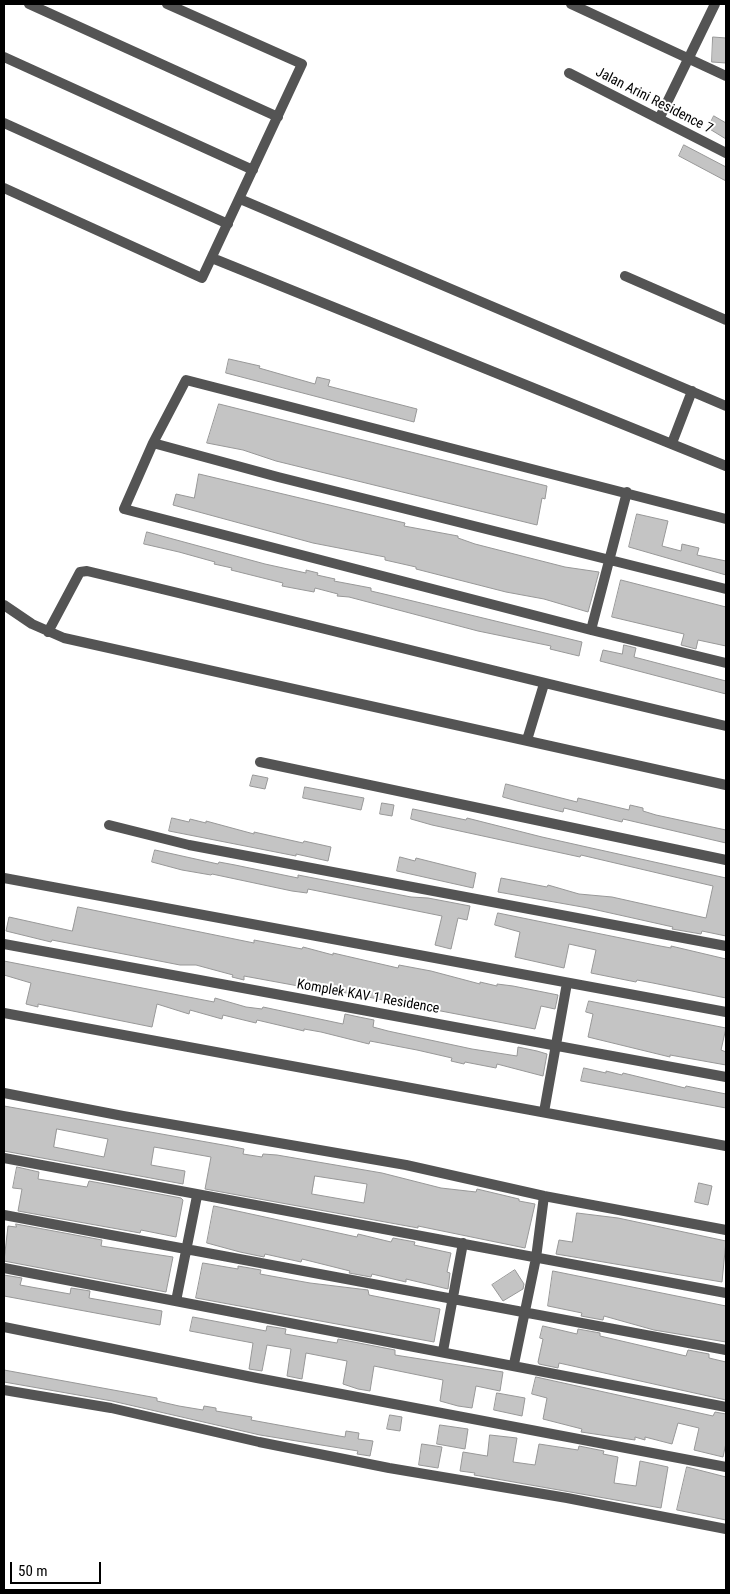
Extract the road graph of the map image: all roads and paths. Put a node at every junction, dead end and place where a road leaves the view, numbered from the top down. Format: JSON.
{"nodes":[{"id":1,"x":29,"y":4,"type":"edge"},
{"id":2,"x":168,"y":4,"type":"edge"},
{"id":3,"x":571,"y":4,"type":"edge"},
{"id":4,"x":715,"y":4,"type":"edge"},
{"id":5,"x":4,"y":57,"type":"edge"},
{"id":6,"x":690,"y":57,"type":"junction"},
{"id":7,"x":569,"y":73,"type":"dead end"},
{"id":8,"x":726,"y":76,"type":"edge"},
{"id":9,"x":278,"y":118,"type":"junction"},
{"id":10,"x":659,"y":119,"type":"junction"},
{"id":11,"x":4,"y":123,"type":"edge"},
{"id":12,"x":726,"y":153,"type":"edge"},
{"id":13,"x":253,"y":170,"type":"junction"},
{"id":14,"x":4,"y":188,"type":"edge"},
{"id":15,"x":240,"y":199,"type":"junction"},
{"id":16,"x":228,"y":224,"type":"junction"},
{"id":17,"x":212,"y":258,"type":"junction"},
{"id":18,"x":625,"y":276,"type":"dead end"},
{"id":19,"x":726,"y":320,"type":"edge"},
{"id":20,"x":692,"y":391,"type":"junction"},
{"id":21,"x":726,"y":406,"type":"edge"},
{"id":22,"x":153,"y":443,"type":"junction"},
{"id":23,"x":672,"y":443,"type":"junction"},
{"id":24,"x":726,"y":466,"type":"edge"},
{"id":25,"x":627,"y":492,"type":"junction"},
{"id":26,"x":726,"y":519,"type":"edge"},
{"id":27,"x":609,"y":559,"type":"junction"},
{"id":28,"x":726,"y":589,"type":"edge"},
{"id":29,"x":4,"y":606,"type":"edge"},
{"id":30,"x":591,"y":630,"type":"junction"},
{"id":31,"x":48,"y":632,"type":"junction"},
{"id":32,"x":726,"y":662,"type":"edge"},
{"id":33,"x":544,"y":684,"type":"junction"},
{"id":34,"x":726,"y":726,"type":"edge"},
{"id":35,"x":527,"y":740,"type":"junction"},
{"id":36,"x":260,"y":762,"type":"dead end"},
{"id":37,"x":726,"y":785,"type":"edge"},
{"id":38,"x":109,"y":825,"type":"dead end"},
{"id":39,"x":726,"y":860,"type":"edge"},
{"id":40,"x":4,"y":878,"type":"edge"},
{"id":41,"x":4,"y":944,"type":"edge"},
{"id":42,"x":726,"y":946,"type":"edge"},
{"id":43,"x":567,"y":983,"type":"junction"},
{"id":44,"x":726,"y":1012,"type":"edge"},
{"id":45,"x":4,"y":1013,"type":"edge"},
{"id":46,"x":556,"y":1045,"type":"junction"},
{"id":47,"x":726,"y":1077,"type":"edge"},
{"id":48,"x":4,"y":1093,"type":"edge"},
{"id":49,"x":544,"y":1112,"type":"junction"},
{"id":50,"x":726,"y":1146,"type":"edge"},
{"id":51,"x":4,"y":1158,"type":"edge"},
{"id":52,"x":197,"y":1196,"type":"junction"},
{"id":53,"x":544,"y":1196,"type":"junction"},
{"id":54,"x":4,"y":1215,"type":"edge"},
{"id":55,"x":726,"y":1230,"type":"edge"},
{"id":56,"x":464,"y":1243,"type":"junction"},
{"id":57,"x":186,"y":1247,"type":"junction"},
{"id":58,"x":536,"y":1258,"type":"junction"},
{"id":59,"x":4,"y":1268,"type":"edge"},
{"id":60,"x":726,"y":1293,"type":"edge"},
{"id":61,"x":453,"y":1298,"type":"junction"},
{"id":62,"x":176,"y":1302,"type":"junction"},
{"id":63,"x":525,"y":1311,"type":"junction"},
{"id":64,"x":4,"y":1327,"type":"edge"},
{"id":65,"x":726,"y":1350,"type":"edge"},
{"id":66,"x":443,"y":1351,"type":"junction"},
{"id":67,"x":514,"y":1364,"type":"junction"},
{"id":68,"x":4,"y":1390,"type":"edge"},
{"id":69,"x":726,"y":1406,"type":"edge"},
{"id":70,"x":726,"y":1467,"type":"edge"},
{"id":71,"x":726,"y":1529,"type":"edge"}],
"edges":[{"from":1,"to":9,"type":"street"},
{"from":2,"to":9,"type":"street"},
{"from":3,"to":6,"type":"street"},
{"from":4,"to":6,"type":"street"},
{"from":5,"to":13,"type":"street"},
{"from":6,"to":8,"type":"street"},
{"from":6,"to":10,"type":"street"},
{"from":7,"to":10,"type":"street","name":"Jalan Arini Residence 7"},
{"from":9,"to":13,"type":"street"},
{"from":10,"to":12,"type":"street","name":"Jalan Arini Residence 7"},
{"from":11,"to":16,"type":"street"},
{"from":13,"to":15,"type":"street"},
{"from":14,"to":17,"type":"street"},
{"from":15,"to":16,"type":"street"},
{"from":15,"to":20,"type":"street"},
{"from":16,"to":17,"type":"street"},
{"from":17,"to":23,"type":"street"},
{"from":18,"to":19,"type":"street"},
{"from":20,"to":21,"type":"street"},
{"from":20,"to":23,"type":"street"},
{"from":22,"to":25,"type":"street"},
{"from":22,"to":27,"type":"street"},
{"from":22,"to":30,"type":"street"},
{"from":23,"to":24,"type":"street"},
{"from":25,"to":26,"type":"street"},
{"from":25,"to":27,"type":"street"},
{"from":27,"to":28,"type":"street"},
{"from":27,"to":30,"type":"street"},
{"from":29,"to":31,"type":"street"},
{"from":30,"to":32,"type":"street"},
{"from":31,"to":33,"type":"street"},
{"from":31,"to":35,"type":"street"},
{"from":33,"to":34,"type":"street"},
{"from":33,"to":35,"type":"street"},
{"from":35,"to":37,"type":"street"},
{"from":36,"to":39,"type":"street"},
{"from":38,"to":42,"type":"street"},
{"from":40,"to":43,"type":"street"},
{"from":41,"to":46,"type":"street","name":"Komplek KAV 1 Residence"},
{"from":43,"to":44,"type":"street"},
{"from":43,"to":46,"type":"street"},
{"from":45,"to":49,"type":"street"},
{"from":46,"to":47,"type":"street","name":"Komplek KAV 1 Residence"},
{"from":46,"to":49,"type":"street"},
{"from":48,"to":53,"type":"street"},
{"from":49,"to":50,"type":"street"},
{"from":51,"to":52,"type":"street"},
{"from":52,"to":56,"type":"street"},
{"from":52,"to":57,"type":"street"},
{"from":53,"to":55,"type":"street"},
{"from":53,"to":58,"type":"street"},
{"from":54,"to":57,"type":"street"},
{"from":56,"to":58,"type":"street"},
{"from":56,"to":61,"type":"street"},
{"from":57,"to":61,"type":"street"},
{"from":57,"to":62,"type":"street"},
{"from":58,"to":60,"type":"street"},
{"from":58,"to":63,"type":"street"},
{"from":59,"to":62,"type":"street"},
{"from":61,"to":63,"type":"street"},
{"from":61,"to":66,"type":"street"},
{"from":62,"to":66,"type":"street"},
{"from":63,"to":65,"type":"street"},
{"from":63,"to":67,"type":"street"},
{"from":64,"to":70,"type":"street"},
{"from":66,"to":67,"type":"street"},
{"from":67,"to":69,"type":"street"},
{"from":68,"to":71,"type":"street"}]}
